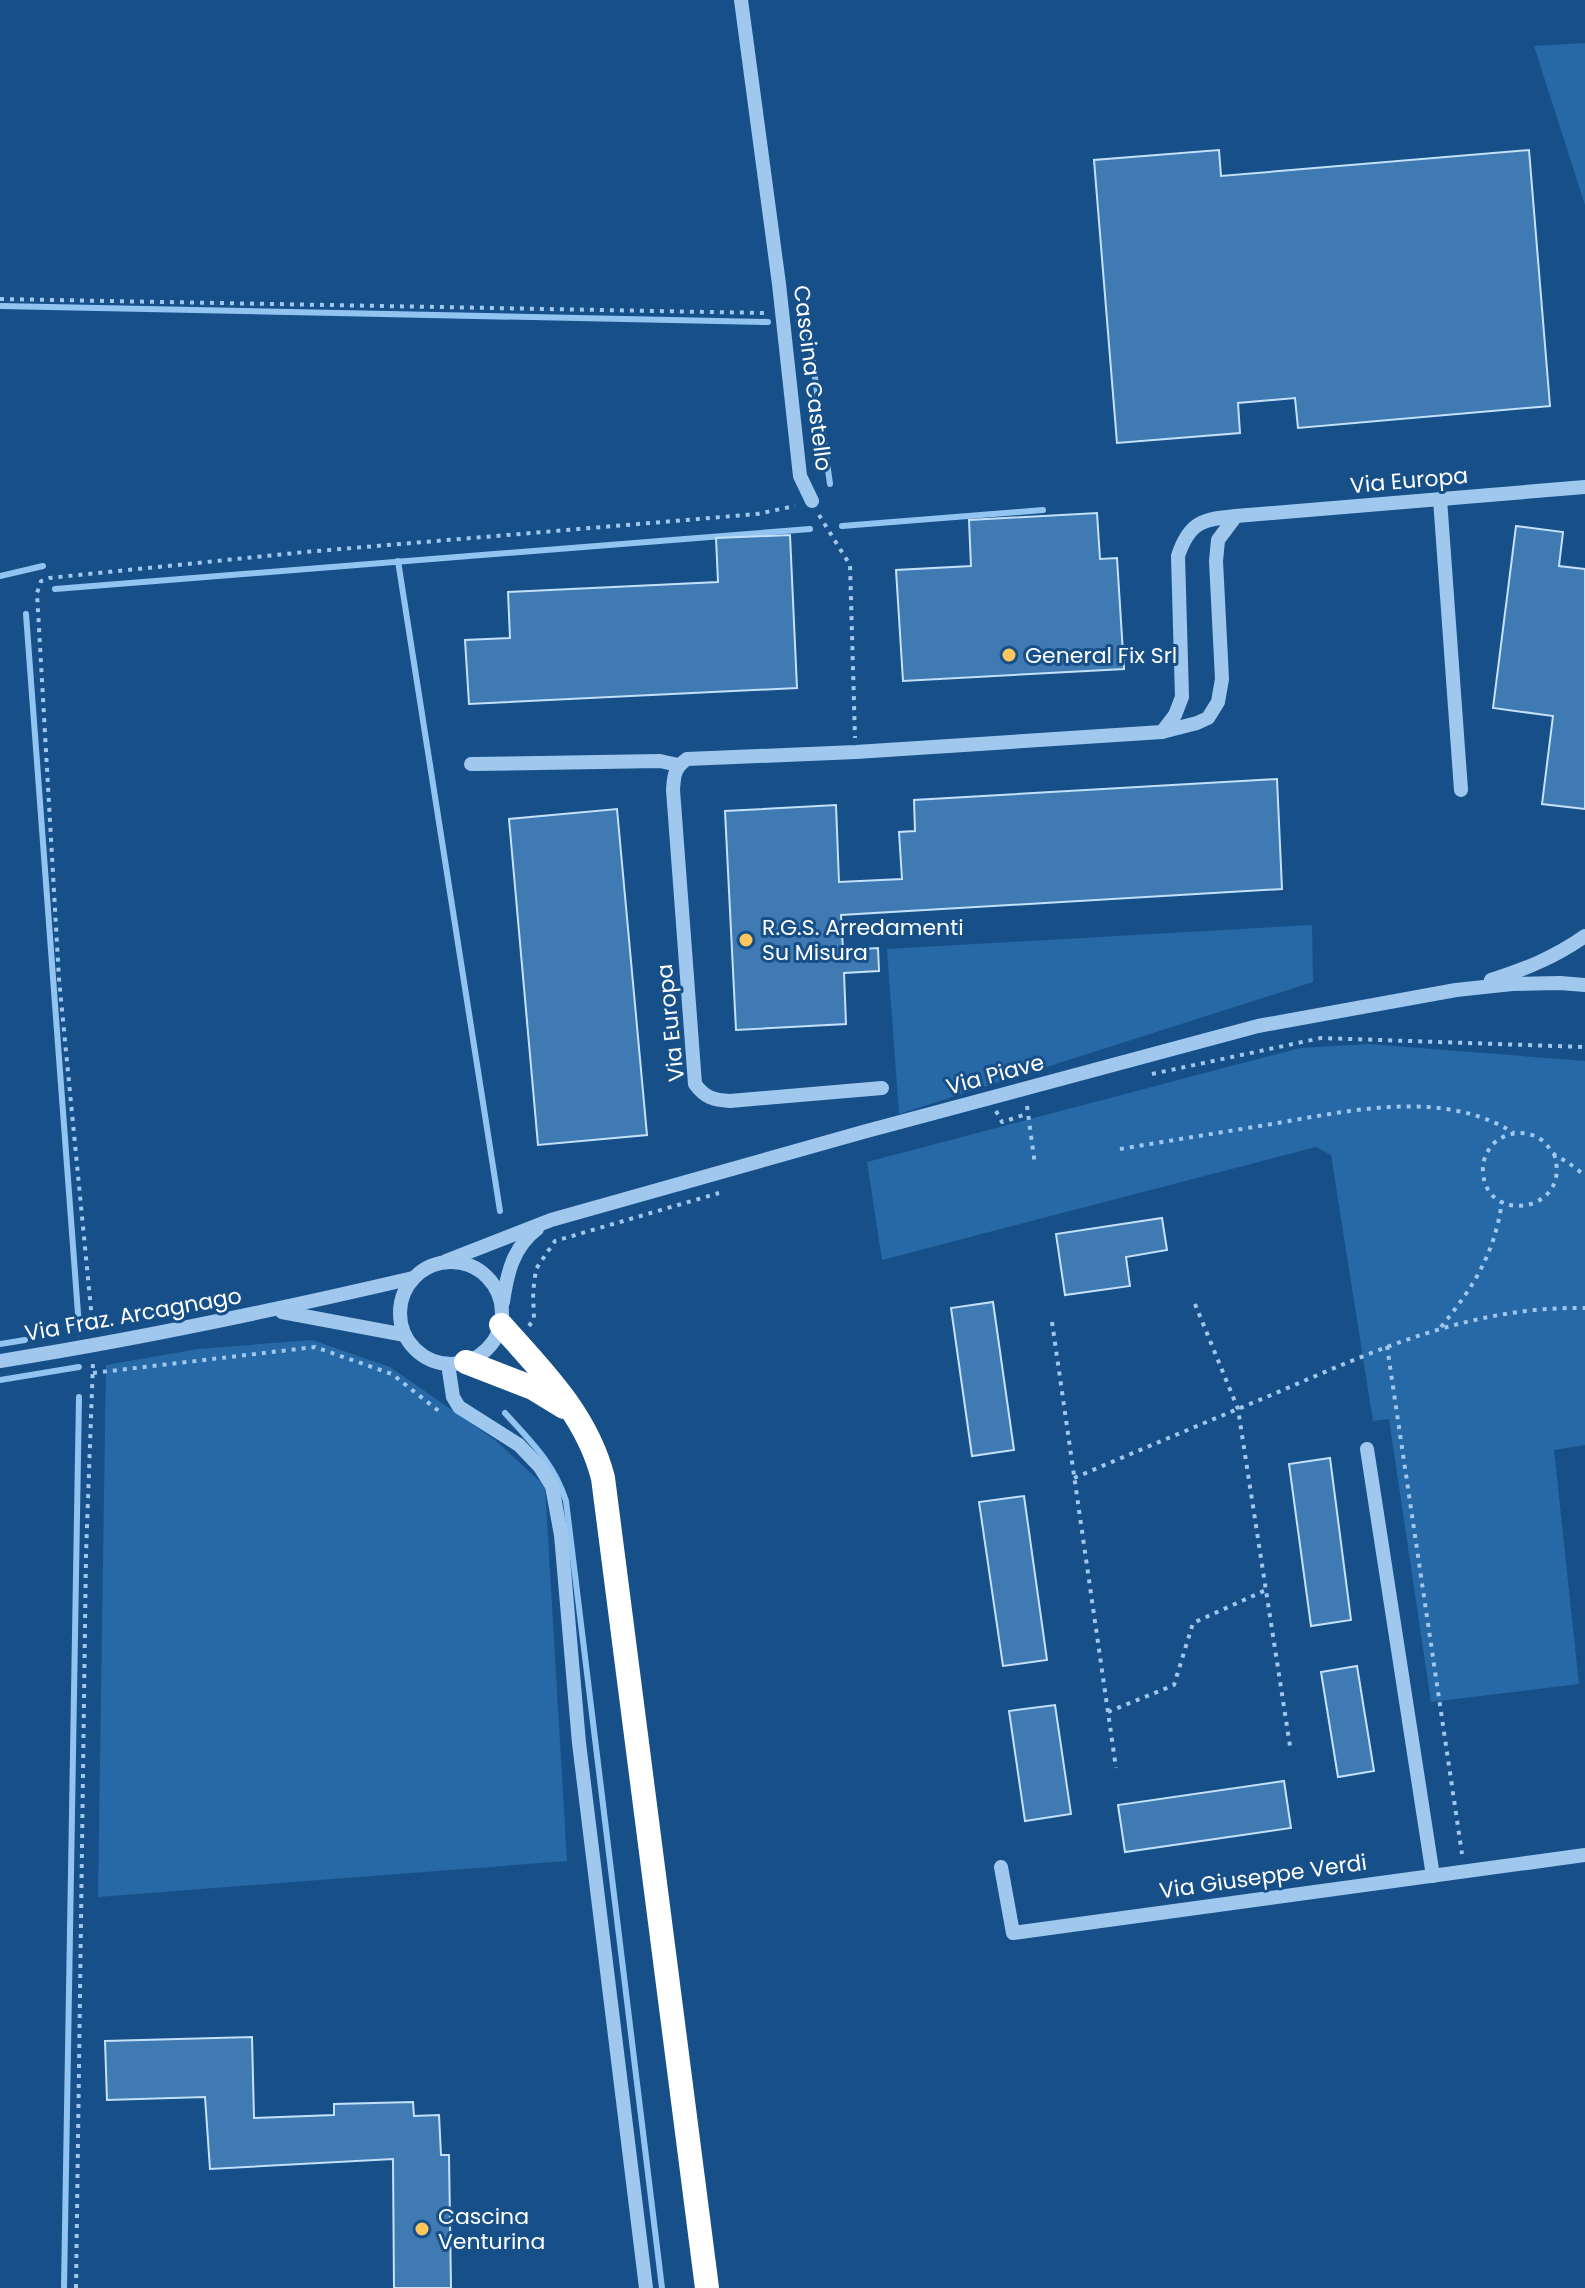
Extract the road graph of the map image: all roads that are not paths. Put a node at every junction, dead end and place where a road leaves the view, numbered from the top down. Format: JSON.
{"nodes":[{"id":1,"x":741,"y":0,"type":"edge"},
{"id":2,"x":1585,"y":487,"type":"edge"},
{"id":3,"x":1440,"y":499,"type":"junction"},
{"id":4,"x":812,"y":501,"type":"road end"},
{"id":5,"x":1236,"y":516,"type":"junction"},
{"id":6,"x":1162,"y":732,"type":"junction"},
{"id":7,"x":471,"y":764,"type":"dead end"},
{"id":8,"x":678,"y":765,"type":"junction"},
{"id":9,"x":1461,"y":790,"type":"dead end"},
{"id":10,"x":1585,"y":936,"type":"edge"},
{"id":11,"x":1585,"y":985,"type":"edge"},
{"id":12,"x":1456,"y":990,"type":"junction"},
{"id":13,"x":882,"y":1088,"type":"dead end"},
{"id":14,"x":551,"y":1220,"type":"junction"},
{"id":15,"x":446,"y":1261,"type":"junction"},
{"id":16,"x":413,"y":1278,"type":"junction"},
{"id":17,"x":274,"y":1311,"type":"junction"},
{"id":18,"x":507,"y":1325,"type":"junction"},
{"id":19,"x":405,"y":1335,"type":"junction"},
{"id":20,"x":0,"y":1361,"type":"edge"},
{"id":21,"x":457,"y":1363,"type":"junction"},
{"id":22,"x":576,"y":1414,"type":"junction"},
{"id":23,"x":1367,"y":1449,"type":"dead end"},
{"id":24,"x":1585,"y":1855,"type":"edge"},
{"id":25,"x":1001,"y":1867,"type":"dead end"},
{"id":26,"x":1433,"y":1876,"type":"junction"},
{"id":27,"x":646,"y":2288,"type":"edge"},
{"id":28,"x":707,"y":2288,"type":"edge"}],
"edges":[{"from":1,"to":4,"type":"street","name":"Cascina Castello"},
{"from":2,"to":3,"type":"street","name":"Via Europa"},
{"from":3,"to":5,"type":"street","name":"Via Europa"},
{"from":3,"to":9,"type":"street"},
{"from":5,"to":6,"type":"street"},
{"from":5,"to":6,"type":"street","name":"Via Europa"},
{"from":6,"to":8,"type":"street"},
{"from":7,"to":8,"type":"street"},
{"from":8,"to":13,"type":"street","name":"Via Europa"},
{"from":10,"to":12,"type":"street","name":"Via Piave"},
{"from":11,"to":12,"type":"street","name":"Via Piave"},
{"from":12,"to":14,"type":"street","name":"Via Piave"},
{"from":14,"to":15,"type":"street","name":"Via Piave"},
{"from":14,"to":18,"type":"street","name":"Via Piave"},
{"from":15,"to":16,"type":"street","name":"Via Piave"},
{"from":15,"to":18,"type":"street"},
{"from":16,"to":17,"type":"street","name":"Via Fraz. Arcagnago"},
{"from":16,"to":19,"type":"street"},
{"from":17,"to":19,"type":"street"},
{"from":17,"to":20,"type":"street","name":"Via Fraz. Arcagnago"},
{"from":18,"to":21,"type":"street","name":"Via Piave"},
{"from":18,"to":22,"type":"highway"},
{"from":19,"to":21,"type":"street"},
{"from":21,"to":22,"type":"highway"},
{"from":21,"to":27,"type":"street"},
{"from":22,"to":28,"type":"highway"},
{"from":23,"to":26,"type":"street"},
{"from":24,"to":26,"type":"street","name":"Via Giuseppe Verdi"},
{"from":25,"to":26,"type":"street","name":"Via Giuseppe Verdi"}]}
